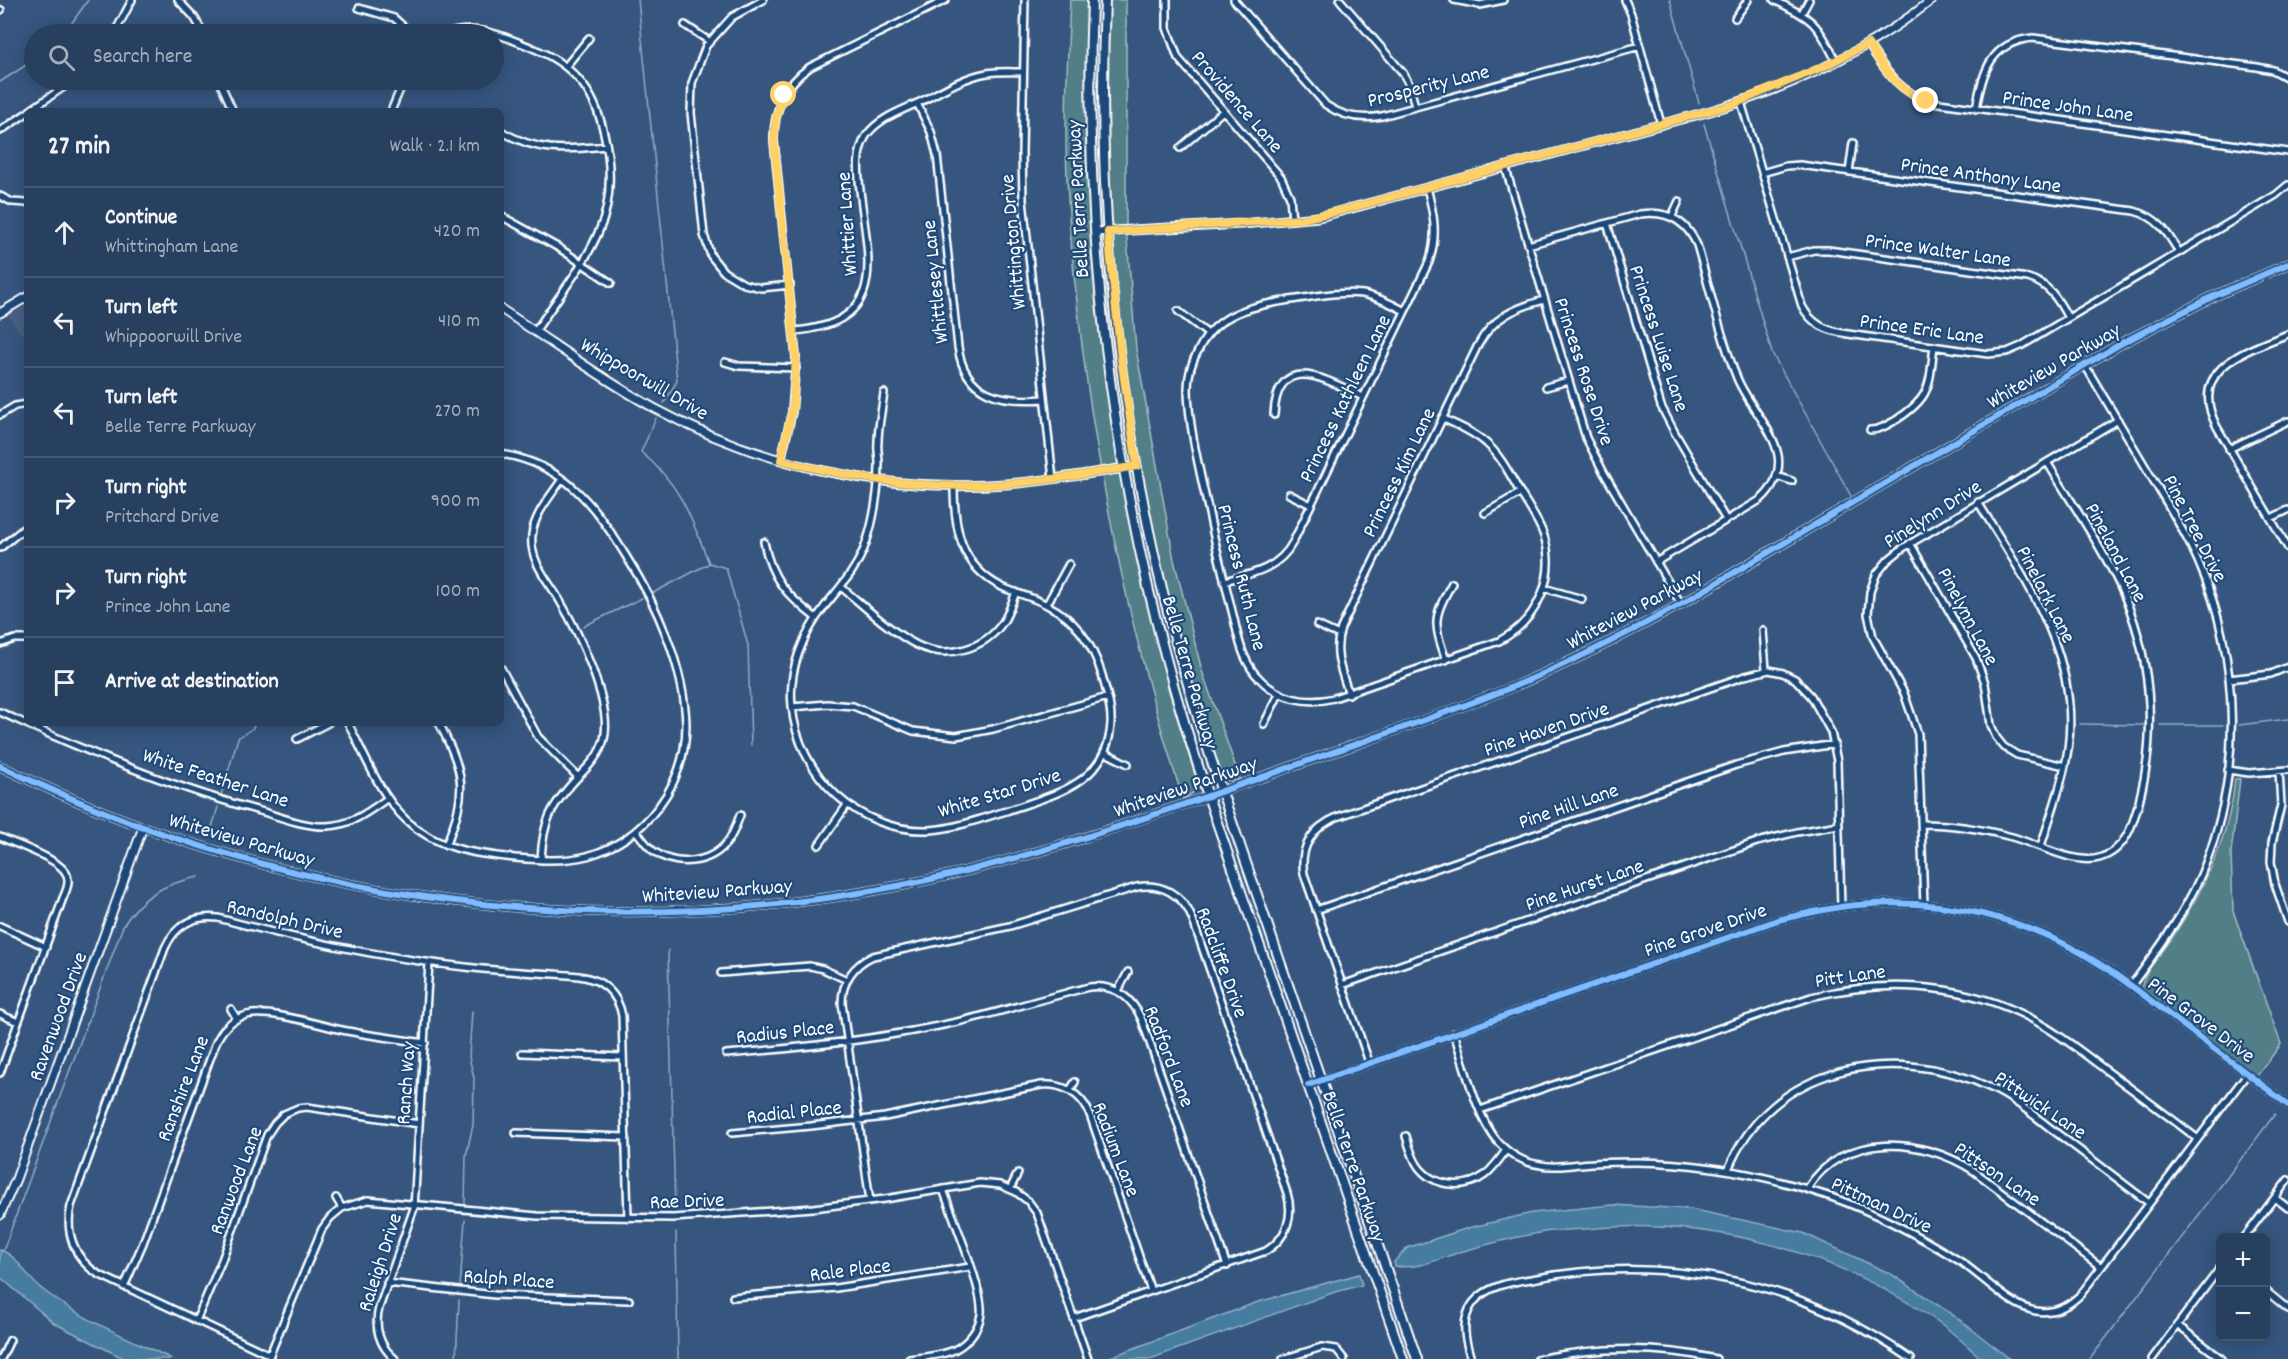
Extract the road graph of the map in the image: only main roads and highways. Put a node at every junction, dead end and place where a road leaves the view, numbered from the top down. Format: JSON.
{"nodes":[{"id":1,"x":1092,"y":0,"type":"edge"},
{"id":2,"x":1105,"y":0,"type":"edge"},
{"id":3,"x":1403,"y":1359,"type":"edge"},
{"id":4,"x":1417,"y":1359,"type":"edge"}],
"edges":[{"from":1,"to":3,"type":"main road","name":"Belle Terre Parkway"},
{"from":2,"to":4,"type":"main road","name":"Belle Terre Parkway"}]}
